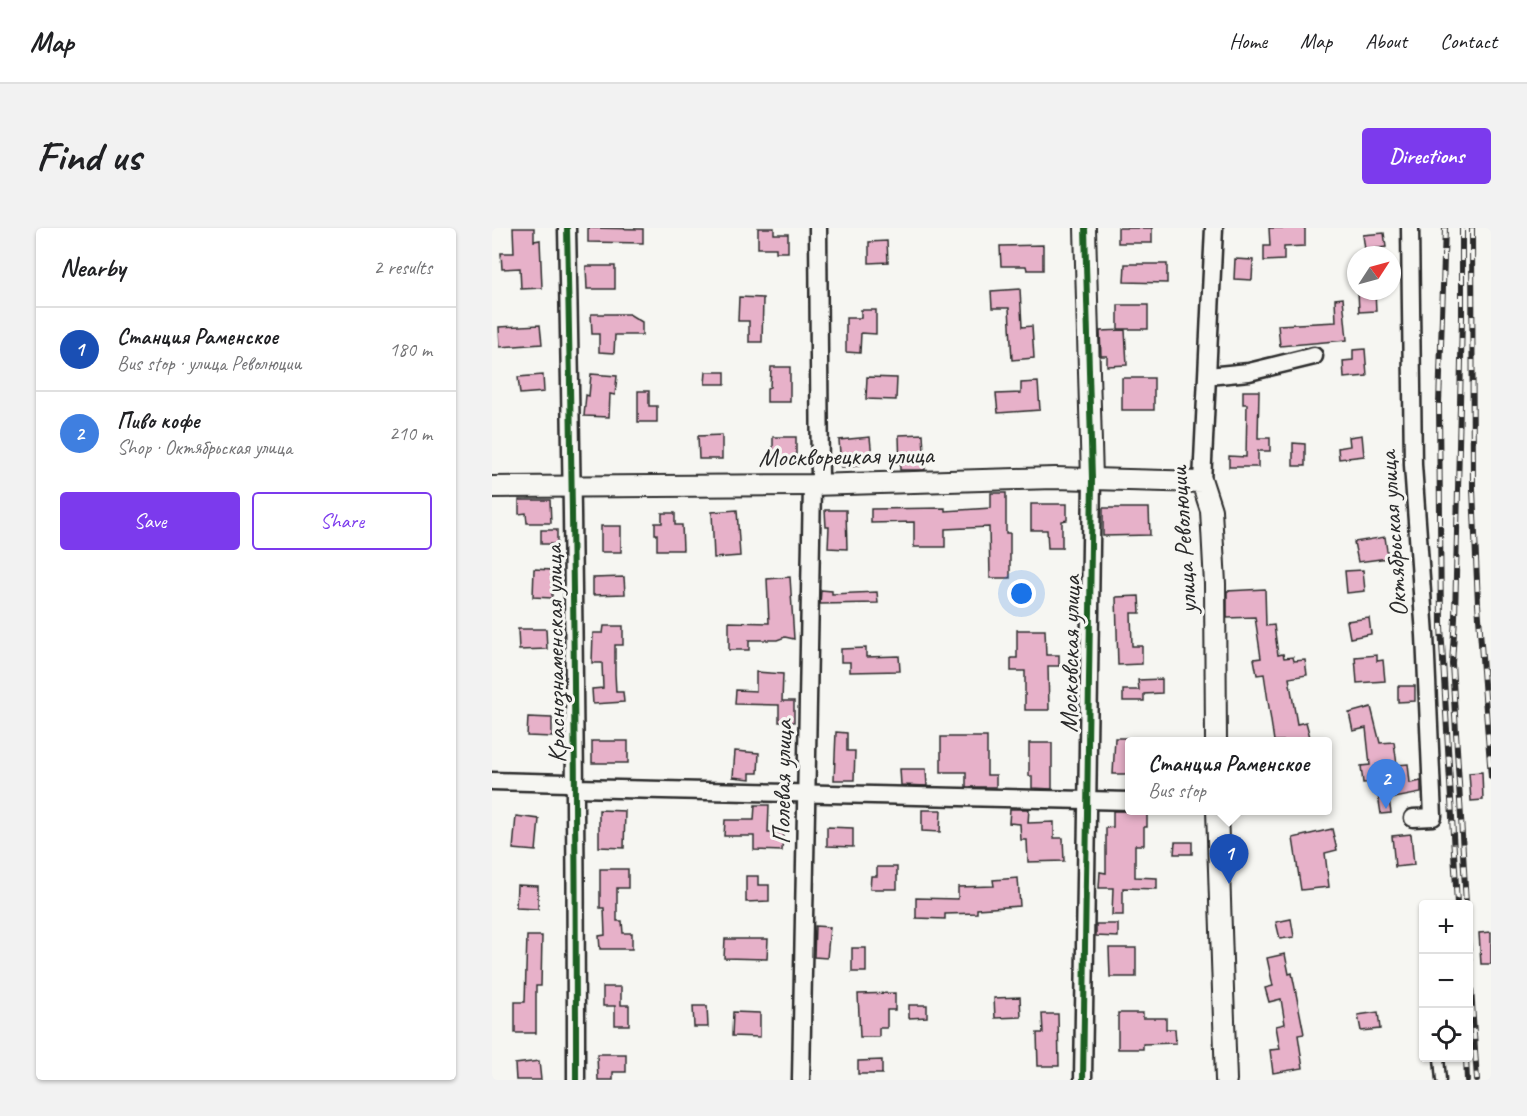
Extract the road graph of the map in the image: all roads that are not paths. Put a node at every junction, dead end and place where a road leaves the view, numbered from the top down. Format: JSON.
{"nodes":[{"id":1,"x":567,"y":228,"type":"edge"},
{"id":2,"x":818,"y":228,"type":"edge"},
{"id":3,"x":1085,"y":228,"type":"edge"},
{"id":4,"x":1214,"y":228,"type":"edge"},
{"id":5,"x":1410,"y":228,"type":"edge"},
{"id":6,"x":1314,"y":356,"type":"dead end"},
{"id":7,"x":1208,"y":375,"type":"junction"},
{"id":8,"x":1092,"y":479,"type":"junction"},
{"id":9,"x":1202,"y":482,"type":"junction"},
{"id":10,"x":816,"y":484,"type":"junction"},
{"id":11,"x":572,"y":486,"type":"junction"},
{"id":12,"x":492,"y":487,"type":"edge"},
{"id":13,"x":1216,"y":737,"type":"edge"},
{"id":14,"x":492,"y":781,"type":"edge"},
{"id":15,"x":576,"y":788,"type":"junction"},
{"id":16,"x":807,"y":795,"type":"junction"},
{"id":17,"x":1087,"y":801,"type":"junction"},
{"id":18,"x":1125,"y":801,"type":"edge"},
{"id":19,"x":1217,"y":815,"type":"edge"},
{"id":20,"x":1413,"y":818,"type":"dead end"},
{"id":21,"x":1439,"y":1062,"type":"edge"},
{"id":22,"x":576,"y":1080,"type":"edge"},
{"id":23,"x":801,"y":1080,"type":"edge"},
{"id":24,"x":1083,"y":1080,"type":"edge"},
{"id":25,"x":1226,"y":1080,"type":"edge"},
{"id":26,"x":1441,"y":1080,"type":"edge"}],
"edges":[{"from":1,"to":11,"type":"street","name":"Краснознаменская улица"},
{"from":2,"to":10,"type":"street","name":"Полевая улица"},
{"from":3,"to":8,"type":"street","name":"Московская улица"},
{"from":4,"to":7,"type":"street","name":"улица Революции"},
{"from":5,"to":20,"type":"street","name":"Октябрьская улица"},
{"from":6,"to":7,"type":"street"},
{"from":7,"to":9,"type":"street","name":"улица Революции"},
{"from":8,"to":9,"type":"street","name":"Москворецкая улица"},
{"from":8,"to":10,"type":"street","name":"Москворецкая улица"},
{"from":8,"to":17,"type":"street","name":"Московская улица"},
{"from":9,"to":13,"type":"street","name":"улица Революции"},
{"from":10,"to":11,"type":"street","name":"Москворецкая улица"},
{"from":10,"to":16,"type":"street","name":"Полевая улица"},
{"from":11,"to":12,"type":"street","name":"Москворецкая улица"},
{"from":11,"to":15,"type":"street","name":"Краснознаменская улица"},
{"from":14,"to":15,"type":"street"},
{"from":15,"to":16,"type":"street"},
{"from":15,"to":22,"type":"street","name":"Краснознаменская улица"},
{"from":16,"to":17,"type":"street"},
{"from":16,"to":23,"type":"street","name":"Полевая улица"},
{"from":17,"to":18,"type":"street"},
{"from":17,"to":24,"type":"street","name":"Московская улица"},
{"from":19,"to":25,"type":"street"},
{"from":21,"to":26,"type":"lane"}]}
